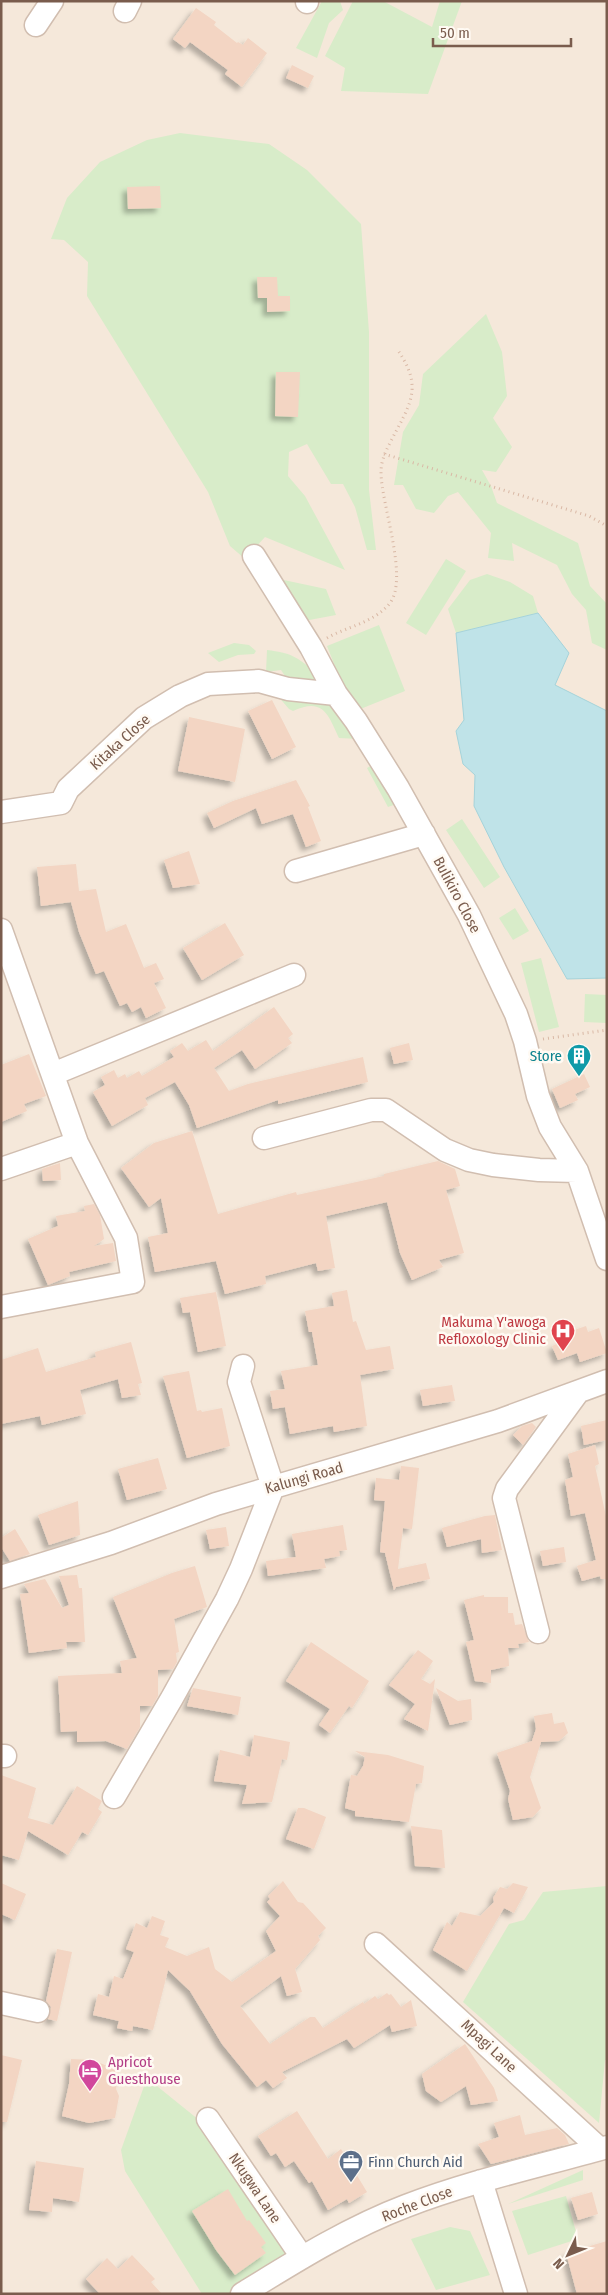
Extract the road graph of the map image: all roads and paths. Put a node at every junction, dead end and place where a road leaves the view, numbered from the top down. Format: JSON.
{"nodes":[{"id":1,"x":52,"y":1,"type":"edge"},
{"id":2,"x":36,"y":25,"type":"dead end"},
{"id":3,"x":397,"y":350,"type":"dead end"},
{"id":4,"x":384,"y":454,"type":"junction"},
{"id":5,"x":607,"y":526,"type":"edge"},
{"id":6,"x":254,"y":556,"type":"dead end"},
{"id":7,"x":311,"y":647,"type":"junction"},
{"id":8,"x":336,"y":694,"type":"junction"},
{"id":9,"x":1,"y":812,"type":"edge"},
{"id":10,"x":424,"y":834,"type":"junction"},
{"id":11,"x":296,"y":871,"type":"dead end"},
{"id":12,"x":1,"y":930,"type":"edge"},
{"id":13,"x":294,"y":975,"type":"dead end"},
{"id":14,"x":607,"y":1030,"type":"edge"},
{"id":15,"x":525,"y":1041,"type":"junction"},
{"id":16,"x":53,"y":1074,"type":"junction"},
{"id":17,"x":264,"y":1138,"type":"dead end"},
{"id":18,"x":77,"y":1144,"type":"junction"},
{"id":19,"x":1,"y":1169,"type":"edge"},
{"id":20,"x":577,"y":1171,"type":"junction"},
{"id":21,"x":607,"y":1260,"type":"edge"},
{"id":22,"x":1,"y":1307,"type":"edge"},
{"id":23,"x":243,"y":1366,"type":"dead end"},
{"id":24,"x":607,"y":1381,"type":"edge"},
{"id":25,"x":578,"y":1392,"type":"junction"},
{"id":26,"x":273,"y":1487,"type":"junction"},
{"id":27,"x":1,"y":1578,"type":"edge"},
{"id":28,"x":538,"y":1632,"type":"dead end"},
{"id":29,"x":114,"y":1797,"type":"dead end"},
{"id":30,"x":376,"y":1944,"type":"dead end"},
{"id":31,"x":1,"y":2003,"type":"edge"},
{"id":32,"x":38,"y":2011,"type":"dead end"},
{"id":33,"x":208,"y":2119,"type":"dead end"},
{"id":34,"x":603,"y":2148,"type":"edge"},
{"id":35,"x":481,"y":2181,"type":"junction"},
{"id":36,"x":302,"y":2257,"type":"junction"},
{"id":37,"x":242,"y":2294,"type":"edge"},
{"id":38,"x":516,"y":2294,"type":"edge"}],
"edges":[{"from":1,"to":2,"type":"street"},
{"from":3,"to":4,"type":"path"},
{"from":4,"to":5,"type":"path"},
{"from":4,"to":7,"type":"path"},
{"from":6,"to":7,"type":"street","name":"Bulikiro Close"},
{"from":7,"to":8,"type":"street","name":"Bulikiro Close"},
{"from":8,"to":9,"type":"street","name":"Kitaka Close"},
{"from":8,"to":10,"type":"street","name":"Bulikiro Close"},
{"from":10,"to":11,"type":"street"},
{"from":10,"to":15,"type":"street","name":"Bulikiro Close"},
{"from":12,"to":16,"type":"street"},
{"from":13,"to":16,"type":"street"},
{"from":14,"to":15,"type":"path"},
{"from":15,"to":20,"type":"street","name":"Bulikiro Close"},
{"from":16,"to":18,"type":"street"},
{"from":17,"to":20,"type":"street"},
{"from":18,"to":19,"type":"street"},
{"from":18,"to":22,"type":"street"},
{"from":20,"to":21,"type":"street","name":"Bulikiro Close"},
{"from":23,"to":26,"type":"street"},
{"from":24,"to":25,"type":"street","name":"Kalungi Road"},
{"from":25,"to":26,"type":"street","name":"Kalungi Road"},
{"from":25,"to":28,"type":"street"},
{"from":26,"to":27,"type":"street","name":"Kalungi Road"},
{"from":26,"to":29,"type":"street"},
{"from":30,"to":34,"type":"street","name":"Mpagi Lane"},
{"from":31,"to":32,"type":"street"},
{"from":33,"to":36,"type":"street","name":"Nkugwa Lane"},
{"from":34,"to":35,"type":"street","name":"Roche Close"},
{"from":35,"to":36,"type":"street","name":"Roche Close"},
{"from":35,"to":38,"type":"street"},
{"from":36,"to":37,"type":"street","name":"Roche Close"}]}
